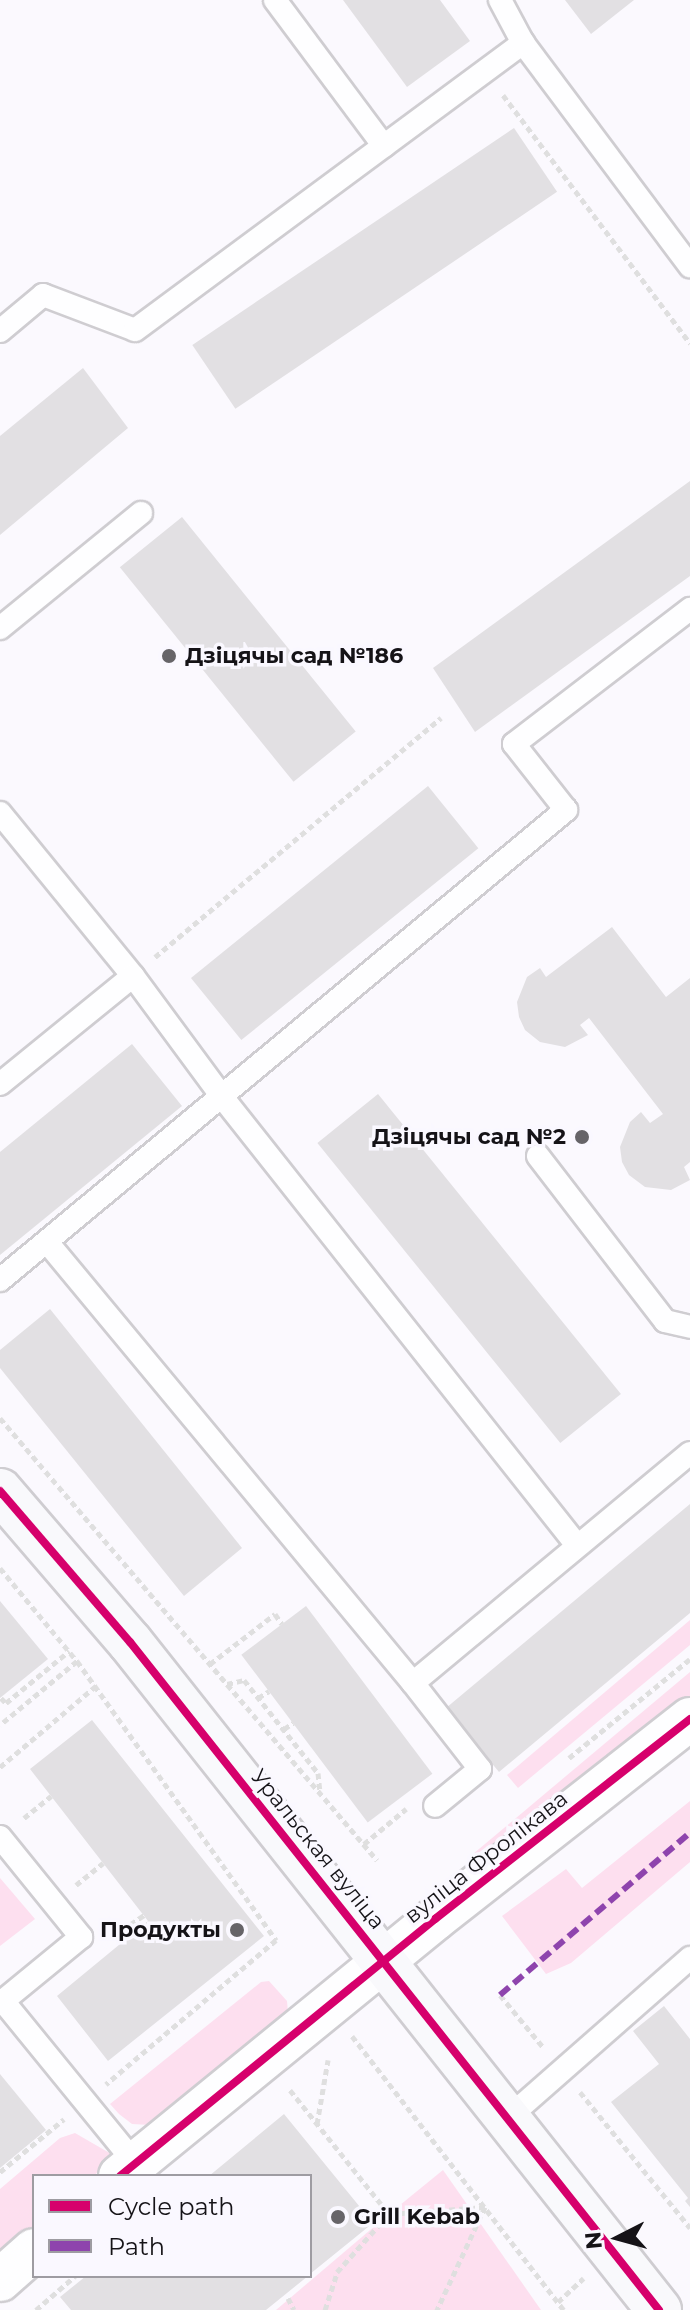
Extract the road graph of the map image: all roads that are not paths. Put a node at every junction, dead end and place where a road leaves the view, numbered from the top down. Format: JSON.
{"nodes":[{"id":1,"x":275,"y":0,"type":"edge"},
{"id":2,"x":500,"y":0,"type":"edge"},
{"id":3,"x":523,"y":43,"type":"junction"},
{"id":4,"x":384,"y":146,"type":"junction"},
{"id":5,"x":690,"y":266,"type":"edge"},
{"id":6,"x":0,"y":331,"type":"edge"},
{"id":7,"x":141,"y":513,"type":"dead end"},
{"id":8,"x":690,"y":609,"type":"edge"},
{"id":9,"x":0,"y":628,"type":"edge"},
{"id":10,"x":0,"y":813,"type":"edge"},
{"id":11,"x":133,"y":976,"type":"junction"},
{"id":12,"x":0,"y":1084,"type":"edge"},
{"id":13,"x":223,"y":1098,"type":"junction"},
{"id":14,"x":538,"y":1156,"type":"dead end"},
{"id":15,"x":47,"y":1242,"type":"junction"},
{"id":16,"x":0,"y":1280,"type":"edge"},
{"id":17,"x":690,"y":1327,"type":"edge"},
{"id":18,"x":690,"y":1453,"type":"edge"},
{"id":19,"x":0,"y":1491,"type":"edge"},
{"id":20,"x":576,"y":1544,"type":"junction"},
{"id":21,"x":413,"y":1683,"type":"junction"},
{"id":22,"x":690,"y":1719,"type":"edge"},
{"id":23,"x":435,"y":1806,"type":"dead end"},
{"id":24,"x":0,"y":1837,"type":"edge"},
{"id":25,"x":690,"y":1958,"type":"edge"},
{"id":26,"x":384,"y":1961,"type":"junction"},
{"id":27,"x":509,"y":2117,"type":"junction"},
{"id":28,"x":127,"y":2170,"type":"edge"},
{"id":29,"x":32,"y":2252,"type":"edge"},
{"id":30,"x":0,"y":2280,"type":"edge"},
{"id":31,"x":659,"y":2310,"type":"edge"}],
"edges":[{"from":1,"to":4,"type":"lane"},
{"from":2,"to":3,"type":"lane"},
{"from":3,"to":4,"type":"lane"},
{"from":3,"to":5,"type":"lane"},
{"from":4,"to":6,"type":"lane"},
{"from":7,"to":9,"type":"lane"},
{"from":8,"to":13,"type":"lane"},
{"from":10,"to":11,"type":"lane"},
{"from":11,"to":12,"type":"lane"},
{"from":11,"to":13,"type":"lane"},
{"from":13,"to":15,"type":"lane"},
{"from":13,"to":20,"type":"lane"},
{"from":14,"to":17,"type":"lane"},
{"from":15,"to":16,"type":"lane"},
{"from":15,"to":21,"type":"lane"},
{"from":18,"to":20,"type":"lane"},
{"from":19,"to":26,"type":"street","name":"Уральская вуліца"},
{"from":20,"to":21,"type":"lane"},
{"from":21,"to":23,"type":"lane"},
{"from":22,"to":26,"type":"street","name":"вуліца Фролікава"},
{"from":24,"to":28,"type":"lane"},
{"from":25,"to":27,"type":"lane"},
{"from":26,"to":27,"type":"street","name":"Уральская вуліца"},
{"from":26,"to":28,"type":"street","name":"вуліца Фролікава"},
{"from":27,"to":31,"type":"street","name":"Уральская вуліца"},
{"from":29,"to":30,"type":"street"}]}
